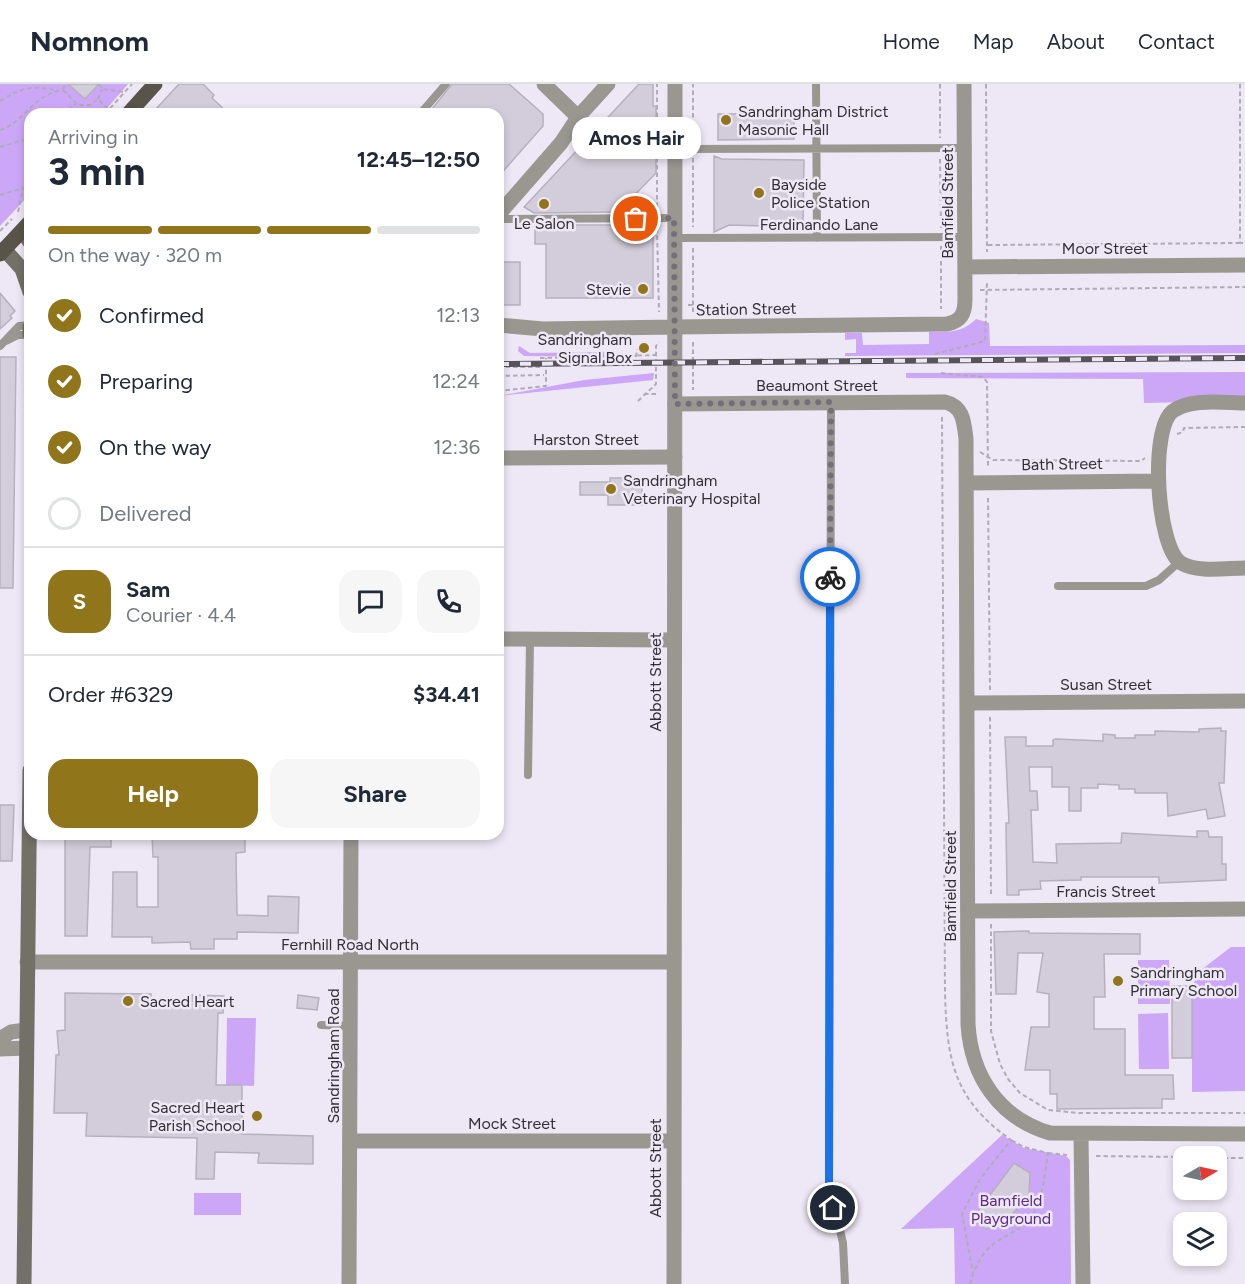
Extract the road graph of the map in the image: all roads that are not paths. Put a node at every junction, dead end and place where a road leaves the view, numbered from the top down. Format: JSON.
{"nodes":[{"id":1,"x":155,"y":84,"type":"edge"},
{"id":2,"x":446,"y":84,"type":"edge"},
{"id":3,"x":544,"y":84,"type":"edge"},
{"id":4,"x":608,"y":84,"type":"edge"},
{"id":5,"x":675,"y":84,"type":"edge"},
{"id":6,"x":816,"y":84,"type":"edge"},
{"id":7,"x":964,"y":84,"type":"edge"},
{"id":8,"x":136,"y":108,"type":"edge"},
{"id":9,"x":425,"y":108,"type":"edge"},
{"id":10,"x":579,"y":117,"type":"junction"},
{"id":11,"x":816,"y":148,"type":"junction"},
{"id":12,"x":964,"y":148,"type":"junction"},
{"id":13,"x":674,"y":149,"type":"junction"},
{"id":14,"x":504,"y":210,"type":"edge"},
{"id":15,"x":504,"y":217,"type":"edge"},
{"id":16,"x":674,"y":218,"type":"junction"},
{"id":17,"x":24,"y":234,"type":"edge"},
{"id":18,"x":965,"y":237,"type":"junction"},
{"id":19,"x":674,"y":238,"type":"junction"},
{"id":20,"x":817,"y":238,"type":"junction"},
{"id":21,"x":2,"y":252,"type":"edge"},
{"id":22,"x":1245,"y":265,"type":"edge"},
{"id":23,"x":966,"y":267,"type":"junction"},
{"id":24,"x":24,"y":275,"type":"edge"},
{"id":25,"x":958,"y":320,"type":"joint"},
{"id":26,"x":24,"y":326,"type":"edge"},
{"id":27,"x":504,"y":326,"type":"edge"},
{"id":28,"x":674,"y":327,"type":"junction"},
{"id":29,"x":24,"y":334,"type":"edge"},
{"id":30,"x":3,"y":343,"type":"edge"},
{"id":31,"x":831,"y":402,"type":"junction"},
{"id":32,"x":1245,"y":403,"type":"edge"},
{"id":33,"x":675,"y":404,"type":"junction"},
{"id":34,"x":958,"y":407,"type":"joint"},
{"id":35,"x":675,"y":457,"type":"junction"},
{"id":36,"x":504,"y":458,"type":"edge"},
{"id":37,"x":1158,"y":481,"type":"junction"},
{"id":38,"x":966,"y":483,"type":"junction"},
{"id":39,"x":1179,"y":562,"type":"junction"},
{"id":40,"x":1245,"y":568,"type":"edge"},
{"id":41,"x":1058,"y":586,"type":"dead end"},
{"id":42,"x":504,"y":639,"type":"edge"},
{"id":43,"x":530,"y":640,"type":"junction"},
{"id":44,"x":673,"y":640,"type":"junction"},
{"id":45,"x":1245,"y":701,"type":"edge"},
{"id":46,"x":967,"y":703,"type":"junction"},
{"id":47,"x":528,"y":775,"type":"dead end"},
{"id":48,"x":29,"y":840,"type":"edge"},
{"id":49,"x":351,"y":840,"type":"edge"},
{"id":50,"x":1245,"y":909,"type":"edge"},
{"id":51,"x":968,"y":910,"type":"junction"},
{"id":52,"x":27,"y":962,"type":"junction"},
{"id":53,"x":350,"y":962,"type":"junction"},
{"id":54,"x":673,"y":962,"type":"junction"},
{"id":55,"x":321,"y":1025,"type":"dead end"},
{"id":56,"x":350,"y":1026,"type":"junction"},
{"id":57,"x":26,"y":1030,"type":"junction"},
{"id":58,"x":0,"y":1039,"type":"edge"},
{"id":59,"x":26,"y":1048,"type":"junction"},
{"id":60,"x":0,"y":1049,"type":"edge"},
{"id":61,"x":1081,"y":1134,"type":"junction"},
{"id":62,"x":1245,"y":1134,"type":"edge"},
{"id":63,"x":673,"y":1140,"type":"junction"},
{"id":64,"x":351,"y":1141,"type":"junction"},
{"id":65,"x":350,"y":1282,"type":"edge"},
{"id":66,"x":674,"y":1283,"type":"edge"},
{"id":67,"x":24,"y":1284,"type":"edge"},
{"id":68,"x":845,"y":1284,"type":"edge"},
{"id":69,"x":1083,"y":1284,"type":"edge"}],
"edges":[{"from":1,"to":8,"type":"main road"},
{"from":2,"to":9,"type":"lane"},
{"from":3,"to":10,"type":"street"},
{"from":4,"to":10,"type":"street"},
{"from":5,"to":13,"type":"street","name":"Abbott Street"},
{"from":6,"to":11,"type":"lane"},
{"from":7,"to":12,"type":"street","name":"Bamfield Street"},
{"from":10,"to":14,"type":"street"},
{"from":11,"to":12,"type":"lane"},
{"from":11,"to":13,"type":"lane"},
{"from":11,"to":20,"type":"lane"},
{"from":12,"to":18,"type":"street","name":"Bamfield Street"},
{"from":13,"to":16,"type":"street","name":"Abbott Street"},
{"from":15,"to":16,"type":"lane"},
{"from":16,"to":19,"type":"street","name":"Abbott Street"},
{"from":17,"to":21,"type":"main road"},
{"from":18,"to":20,"type":"lane","name":"Ferdinando Lane"},
{"from":18,"to":23,"type":"street","name":"Bamfield Street"},
{"from":19,"to":20,"type":"lane","name":"Ferdinando Lane"},
{"from":19,"to":28,"type":"street","name":"Abbott Street"},
{"from":21,"to":24,"type":"main road"},
{"from":22,"to":23,"type":"street","name":"Moor Street"},
{"from":23,"to":25,"type":"street","name":"Bamfield Street"},
{"from":25,"to":28,"type":"street","name":"Station Street"},
{"from":26,"to":30,"type":"lane"},
{"from":27,"to":28,"type":"street","name":"Station Street"},
{"from":28,"to":33,"type":"street","name":"Abbott Street"},
{"from":29,"to":30,"type":"lane"},
{"from":31,"to":33,"type":"street","name":"Beaumont Street"},
{"from":31,"to":34,"type":"street","name":"Beaumont Street"},
{"from":31,"to":68,"type":"lane"},
{"from":32,"to":37,"type":"street"},
{"from":33,"to":35,"type":"street","name":"Abbott Street"},
{"from":34,"to":38,"type":"street","name":"Bamfield Street"},
{"from":35,"to":36,"type":"street","name":"Harston Street"},
{"from":35,"to":44,"type":"street","name":"Abbott Street"},
{"from":37,"to":38,"type":"street","name":"Bath Street"},
{"from":37,"to":39,"type":"street"},
{"from":38,"to":46,"type":"street","name":"Bamfield Street"},
{"from":39,"to":40,"type":"street"},
{"from":39,"to":41,"type":"lane"},
{"from":42,"to":43,"type":"street"},
{"from":43,"to":44,"type":"street"},
{"from":43,"to":47,"type":"lane"},
{"from":44,"to":54,"type":"street","name":"Abbott Street"},
{"from":45,"to":46,"type":"street","name":"Susan Street"},
{"from":46,"to":51,"type":"street","name":"Bamfield Street"},
{"from":48,"to":52,"type":"main road"},
{"from":49,"to":53,"type":"street","name":"Sandringham Road"},
{"from":50,"to":51,"type":"street","name":"Francis Street"},
{"from":51,"to":61,"type":"street","name":"Bamfield Street"},
{"from":52,"to":53,"type":"street","name":"Fernhill Road North"},
{"from":52,"to":57,"type":"main road"},
{"from":53,"to":54,"type":"street","name":"Fernhill Road North"},
{"from":53,"to":56,"type":"street","name":"Sandringham Road"},
{"from":54,"to":63,"type":"street","name":"Abbott Street"},
{"from":55,"to":56,"type":"lane"},
{"from":56,"to":64,"type":"street","name":"Sandringham Road"},
{"from":57,"to":58,"type":"street"},
{"from":57,"to":59,"type":"main road"},
{"from":59,"to":60,"type":"street"},
{"from":59,"to":67,"type":"main road"},
{"from":61,"to":62,"type":"street","name":"Bamfield Street"},
{"from":61,"to":69,"type":"street"},
{"from":63,"to":64,"type":"street","name":"Mock Street"},
{"from":63,"to":66,"type":"street","name":"Abbott Street"},
{"from":64,"to":65,"type":"street","name":"Sandringham Road"}]}
